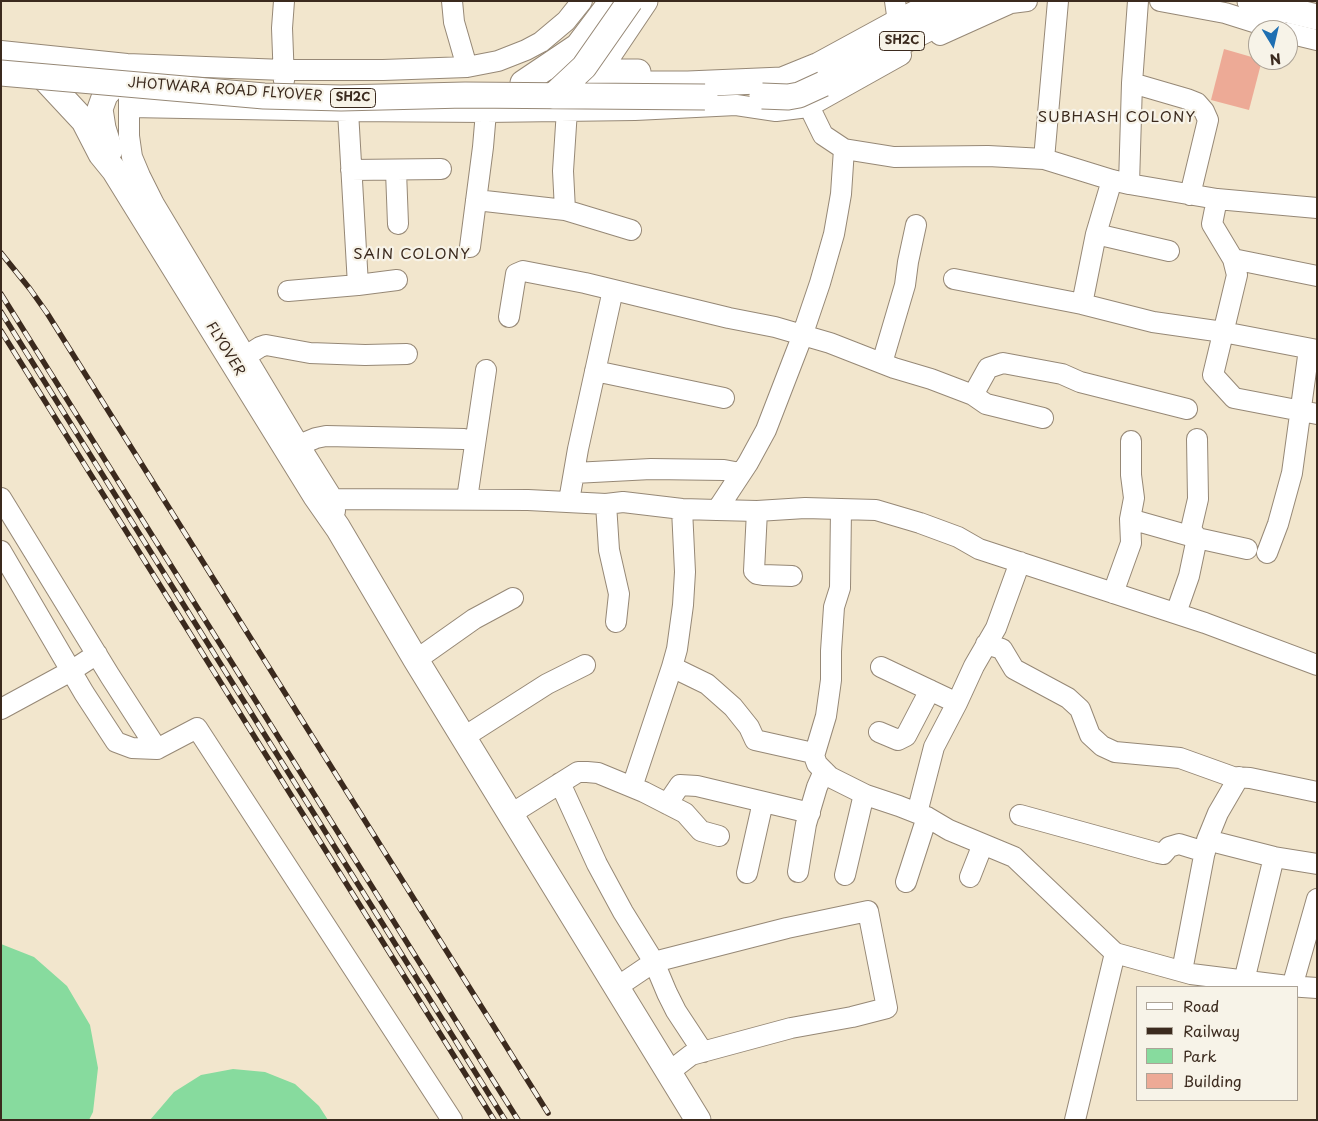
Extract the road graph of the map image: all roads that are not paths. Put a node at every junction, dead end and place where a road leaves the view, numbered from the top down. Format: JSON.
{"nodes":[{"id":1,"x":284,"y":1,"type":"edge"},
{"id":2,"x":452,"y":1,"type":"edge"},
{"id":3,"x":582,"y":1,"type":"edge"},
{"id":4,"x":612,"y":1,"type":"edge"},
{"id":5,"x":630,"y":1,"type":"edge"},
{"id":6,"x":645,"y":1,"type":"edge"},
{"id":7,"x":941,"y":1,"type":"edge"},
{"id":8,"x":983,"y":1,"type":"edge"},
{"id":9,"x":1027,"y":1,"type":"edge"},
{"id":10,"x":1058,"y":1,"type":"edge"},
{"id":11,"x":1138,"y":1,"type":"edge"},
{"id":12,"x":1160,"y":1,"type":"edge"},
{"id":13,"x":1250,"y":1,"type":"edge"},
{"id":14,"x":897,"y":12,"type":"edge"},
{"id":15,"x":1317,"y":17,"type":"edge"},
{"id":16,"x":1248,"y":20,"type":"edge"},
{"id":17,"x":1298,"y":35,"type":"edge"},
{"id":18,"x":1317,"y":40,"type":"edge"},
{"id":19,"x":1,"y":51,"type":"edge"},
{"id":20,"x":1,"y":60,"type":"edge"},
{"id":21,"x":468,"y":67,"type":"junction"},
{"id":22,"x":284,"y":70,"type":"junction"},
{"id":23,"x":1,"y":73,"type":"edge"},
{"id":24,"x":121,"y":73,"type":"junction"},
{"id":25,"x":821,"y":74,"type":"junction"},
{"id":26,"x":796,"y":75,"type":"junction"},
{"id":27,"x":43,"y":77,"type":"junction"},
{"id":28,"x":1132,"y":83,"type":"junction"},
{"id":29,"x":523,"y":84,"type":"junction"},
{"id":30,"x":677,"y":84,"type":"junction"},
{"id":31,"x":762,"y":89,"type":"junction"},
{"id":32,"x":560,"y":103,"type":"junction"},
{"id":33,"x":130,"y":107,"type":"junction"},
{"id":34,"x":808,"y":107,"type":"junction"},
{"id":35,"x":286,"y":110,"type":"junction"},
{"id":36,"x":348,"y":111,"type":"junction"},
{"id":37,"x":486,"y":112,"type":"junction"},
{"id":38,"x":844,"y":149,"type":"junction"},
{"id":39,"x":1044,"y":160,"type":"junction"},
{"id":40,"x":441,"y":169,"type":"dead end"},
{"id":41,"x":114,"y":170,"type":"junction"},
{"id":42,"x":351,"y":170,"type":"junction"},
{"id":43,"x":396,"y":171,"type":"junction"},
{"id":44,"x":1120,"y":182,"type":"junction"},
{"id":45,"x":1190,"y":195,"type":"junction"},
{"id":46,"x":1217,"y":199,"type":"junction"},
{"id":47,"x":476,"y":200,"type":"junction"},
{"id":48,"x":1317,"y":208,"type":"edge"},
{"id":49,"x":565,"y":210,"type":"junction"},
{"id":50,"x":398,"y":224,"type":"dead end"},
{"id":51,"x":916,"y":225,"type":"dead end"},
{"id":52,"x":630,"y":230,"type":"dead end"},
{"id":53,"x":1096,"y":234,"type":"junction"},
{"id":54,"x":470,"y":247,"type":"dead end"},
{"id":55,"x":1170,"y":251,"type":"dead end"},
{"id":56,"x":1233,"y":259,"type":"junction"},
{"id":57,"x":1317,"y":276,"type":"edge"},
{"id":58,"x":954,"y":279,"type":"dead end"},
{"id":59,"x":397,"y":280,"type":"dead end"},
{"id":60,"x":358,"y":285,"type":"junction"},
{"id":61,"x":613,"y":290,"type":"junction"},
{"id":62,"x":288,"y":291,"type":"dead end"},
{"id":63,"x":1082,"y":304,"type":"junction"},
{"id":64,"x":509,"y":317,"type":"dead end"},
{"id":65,"x":1223,"y":332,"type":"junction"},
{"id":66,"x":802,"y":335,"type":"junction"},
{"id":67,"x":1313,"y":350,"type":"edge"},
{"id":68,"x":408,"y":354,"type":"dead end"},
{"id":69,"x":246,"y":356,"type":"junction"},
{"id":70,"x":882,"y":363,"type":"junction"},
{"id":71,"x":486,"y":370,"type":"dead end"},
{"id":72,"x":595,"y":371,"type":"junction"},
{"id":73,"x":972,"y":395,"type":"junction"},
{"id":74,"x":724,"y":398,"type":"dead end"},
{"id":75,"x":1187,"y":409,"type":"dead end"},
{"id":76,"x":1309,"y":413,"type":"edge"},
{"id":77,"x":1043,"y":418,"type":"dead end"},
{"id":78,"x":1197,"y":439,"type":"dead end"},
{"id":79,"x":464,"y":440,"type":"dead end"},
{"id":80,"x":1131,"y":442,"type":"dead end"},
{"id":81,"x":299,"y":445,"type":"junction"},
{"id":82,"x":740,"y":472,"type":"junction"},
{"id":83,"x":574,"y":473,"type":"junction"},
{"id":84,"x":324,"y":497,"type":"junction"},
{"id":85,"x":1,"y":498,"type":"edge"},
{"id":86,"x":467,"y":498,"type":"junction"},
{"id":87,"x":569,"y":501,"type":"junction"},
{"id":88,"x":606,"y":504,"type":"junction"},
{"id":89,"x":682,"y":508,"type":"junction"},
{"id":90,"x":841,"y":509,"type":"junction"},
{"id":91,"x":717,"y":510,"type":"junction"},
{"id":92,"x":757,"y":512,"type":"junction"},
{"id":93,"x":1130,"y":519,"type":"junction"},
{"id":94,"x":21,"y":529,"type":"junction"},
{"id":95,"x":1197,"y":538,"type":"junction"},
{"id":96,"x":1,"y":550,"type":"edge"},
{"id":97,"x":1020,"y":562,"type":"junction"},
{"id":98,"x":792,"y":576,"type":"dead end"},
{"id":99,"x":1113,"y":593,"type":"junction"},
{"id":100,"x":513,"y":598,"type":"dead end"},
{"id":101,"x":1176,"y":613,"type":"junction"},
{"id":102,"x":616,"y":622,"type":"dead end"},
{"id":103,"x":986,"y":644,"type":"junction"},
{"id":104,"x":97,"y":654,"type":"junction"},
{"id":105,"x":416,"y":660,"type":"junction"},
{"id":106,"x":585,"y":665,"type":"dead end"},
{"id":107,"x":1317,"y":665,"type":"edge"},
{"id":108,"x":672,"y":667,"type":"junction"},
{"id":109,"x":881,"y":667,"type":"dead end"},
{"id":110,"x":71,"y":671,"type":"junction"},
{"id":111,"x":930,"y":690,"type":"junction"},
{"id":112,"x":957,"y":703,"type":"junction"},
{"id":113,"x":1,"y":709,"type":"edge"},
{"id":114,"x":879,"y":732,"type":"dead end"},
{"id":115,"x":464,"y":737,"type":"junction"},
{"id":116,"x":157,"y":749,"type":"junction"},
{"id":117,"x":819,"y":763,"type":"junction"},
{"id":118,"x":1239,"y":777,"type":"junction"},
{"id":119,"x":560,"y":783,"type":"junction"},
{"id":120,"x":632,"y":787,"type":"junction"},
{"id":121,"x":1317,"y":792,"type":"edge"},
{"id":122,"x":864,"y":794,"type":"junction"},
{"id":123,"x":763,"y":802,"type":"junction"},
{"id":124,"x":667,"y":804,"type":"junction"},
{"id":125,"x":810,"y":813,"type":"junction"},
{"id":126,"x":511,"y":814,"type":"junction"},
{"id":127,"x":922,"y":815,"type":"junction"},
{"id":128,"x":1020,"y":815,"type":"dead end"},
{"id":129,"x":719,"y":836,"type":"dead end"},
{"id":130,"x":983,"y":844,"type":"junction"},
{"id":131,"x":1206,"y":846,"type":"junction"},
{"id":132,"x":1274,"y":857,"type":"junction"},
{"id":133,"x":1317,"y":864,"type":"edge"},
{"id":134,"x":798,"y":872,"type":"dead end"},
{"id":135,"x":747,"y":873,"type":"dead end"},
{"id":136,"x":845,"y":876,"type":"dead end"},
{"id":137,"x":970,"y":876,"type":"dead end"},
{"id":138,"x":906,"y":882,"type":"dead end"},
{"id":139,"x":1317,"y":899,"type":"edge"},
{"id":140,"x":1115,"y":953,"type":"junction"},
{"id":141,"x":654,"y":962,"type":"junction"},
{"id":142,"x":1182,"y":971,"type":"junction"},
{"id":143,"x":1244,"y":980,"type":"junction"},
{"id":144,"x":616,"y":986,"type":"junction"},
{"id":145,"x":1285,"y":986,"type":"edge"},
{"id":146,"x":1292,"y":986,"type":"edge"},
{"id":147,"x":1298,"y":987,"type":"edge"},
{"id":148,"x":1317,"y":988,"type":"edge"},
{"id":149,"x":703,"y":1052,"type":"junction"},
{"id":150,"x":669,"y":1072,"type":"junction"},
{"id":151,"x":452,"y":1120,"type":"edge"},
{"id":152,"x":698,"y":1120,"type":"edge"},
{"id":153,"x":1075,"y":1120,"type":"edge"}],
"edges":[{"from":1,"to":22,"type":"street"},
{"from":2,"to":21,"type":"street"},
{"from":3,"to":21,"type":"street"},
{"from":4,"to":29,"type":"main road"},
{"from":5,"to":32,"type":"main road","bridge":true},
{"from":6,"to":30,"type":"main road"},
{"from":7,"to":14,"type":"main road"},
{"from":8,"to":25,"type":"main road","number":"SH2C"},
{"from":9,"to":34,"type":"street"},
{"from":10,"to":39,"type":"street"},
{"from":11,"to":28,"type":"street"},
{"from":12,"to":16,"type":"street"},
{"from":13,"to":15,"type":"main road"},
{"from":14,"to":25,"type":"main road"},
{"from":17,"to":18,"type":"street"},
{"from":19,"to":24,"type":"street"},
{"from":20,"to":29,"type":"main road","name":"JHOTWARA ROAD FLYOVER"},
{"from":21,"to":22,"type":"street"},
{"from":22,"to":24,"type":"street"},
{"from":22,"to":35,"type":"street"},
{"from":23,"to":27,"type":"main road","name":"JHOTWARA ROAD FLYOVER","number":"SH2C","bridge":true},
{"from":24,"to":27,"type":"main road","name":"JHOTWARA ROAD FLYOVER","number":"SH2C","bridge":true},
{"from":24,"to":32,"type":"main road","name":"JHOTWARA ROAD FLYOVER","number":"SH2C","bridge":true},
{"from":24,"to":33,"type":"street"},
{"from":24,"to":41,"type":"main road","name":"FLYOVER"},
{"from":25,"to":26,"type":"main road","number":"SH2C"},
{"from":25,"to":31,"type":"main road","number":"SH2C","bridge":true},
{"from":26,"to":31,"type":"main road","number":"SH2C"},
{"from":26,"to":34,"type":"street"},
{"from":27,"to":41,"type":"main road","name":"FLYOVER"},
{"from":28,"to":44,"type":"street"},
{"from":28,"to":45,"type":"street"},
{"from":29,"to":30,"type":"main road","name":"JHOTWARA ROAD FLYOVER"},
{"from":30,"to":31,"type":"main road","name":"JHOTWARA ROAD FLYOVER"},
{"from":31,"to":32,"type":"main road","name":"JHOTWARA ROAD FLYOVER","number":"SH2C","bridge":true},
{"from":32,"to":34,"type":"street"},
{"from":32,"to":37,"type":"street"},
{"from":32,"to":49,"type":"street"},
{"from":33,"to":35,"type":"street"},
{"from":33,"to":69,"type":"street"},
{"from":34,"to":38,"type":"street"},
{"from":35,"to":36,"type":"street"},
{"from":36,"to":37,"type":"street"},
{"from":36,"to":42,"type":"street"},
{"from":37,"to":47,"type":"street"},
{"from":38,"to":39,"type":"street"},
{"from":38,"to":66,"type":"street"},
{"from":39,"to":44,"type":"street"},
{"from":40,"to":43,"type":"street"},
{"from":41,"to":84,"type":"main road","name":"FLYOVER"},
{"from":42,"to":43,"type":"street"},
{"from":42,"to":60,"type":"street"},
{"from":43,"to":50,"type":"street"},
{"from":44,"to":45,"type":"street"},
{"from":44,"to":53,"type":"street"},
{"from":45,"to":46,"type":"street"},
{"from":46,"to":48,"type":"street"},
{"from":46,"to":56,"type":"street"},
{"from":47,"to":49,"type":"street"},
{"from":47,"to":54,"type":"street"},
{"from":49,"to":52,"type":"street"},
{"from":51,"to":70,"type":"street"},
{"from":53,"to":55,"type":"street"},
{"from":53,"to":63,"type":"street"},
{"from":56,"to":57,"type":"street"},
{"from":56,"to":65,"type":"street"},
{"from":58,"to":63,"type":"street"},
{"from":59,"to":60,"type":"street"},
{"from":60,"to":62,"type":"street"},
{"from":61,"to":64,"type":"street"},
{"from":61,"to":66,"type":"street"},
{"from":61,"to":72,"type":"street"},
{"from":63,"to":65,"type":"street"},
{"from":65,"to":67,"type":"street"},
{"from":65,"to":76,"type":"street"},
{"from":66,"to":70,"type":"street"},
{"from":66,"to":82,"type":"street"},
{"from":67,"to":76,"type":"street"},
{"from":68,"to":69,"type":"street"},
{"from":69,"to":81,"type":"street"},
{"from":70,"to":73,"type":"street"},
{"from":71,"to":86,"type":"street"},
{"from":72,"to":74,"type":"street"},
{"from":72,"to":83,"type":"street"},
{"from":73,"to":75,"type":"street"},
{"from":73,"to":77,"type":"street"},
{"from":76,"to":95,"type":"street"},
{"from":78,"to":95,"type":"street"},
{"from":79,"to":81,"type":"street"},
{"from":80,"to":93,"type":"street"},
{"from":81,"to":84,"type":"street"},
{"from":82,"to":83,"type":"street"},
{"from":82,"to":91,"type":"street"},
{"from":83,"to":87,"type":"street"},
{"from":84,"to":86,"type":"street"},
{"from":84,"to":105,"type":"main road","name":"FLYOVER"},
{"from":85,"to":94,"type":"street"},
{"from":86,"to":87,"type":"street"},
{"from":87,"to":88,"type":"street"},
{"from":88,"to":89,"type":"street"},
{"from":88,"to":102,"type":"street"},
{"from":89,"to":91,"type":"street"},
{"from":89,"to":108,"type":"street"},
{"from":90,"to":92,"type":"street"},
{"from":90,"to":97,"type":"street"},
{"from":90,"to":117,"type":"street"},
{"from":91,"to":92,"type":"street"},
{"from":92,"to":98,"type":"street"},
{"from":93,"to":95,"type":"street"},
{"from":93,"to":99,"type":"street"},
{"from":94,"to":96,"type":"street"},
{"from":94,"to":104,"type":"street"},
{"from":95,"to":101,"type":"street"},
{"from":96,"to":110,"type":"street"},
{"from":97,"to":99,"type":"street"},
{"from":97,"to":103,"type":"street"},
{"from":99,"to":101,"type":"street"},
{"from":100,"to":105,"type":"street"},
{"from":101,"to":107,"type":"street"},
{"from":103,"to":112,"type":"street"},
{"from":103,"to":118,"type":"street"},
{"from":104,"to":110,"type":"street"},
{"from":104,"to":116,"type":"street"},
{"from":105,"to":115,"type":"main road","name":"FLYOVER"},
{"from":106,"to":115,"type":"street"},
{"from":108,"to":117,"type":"street"},
{"from":108,"to":120,"type":"street"},
{"from":109,"to":111,"type":"street"},
{"from":110,"to":113,"type":"street"},
{"from":110,"to":116,"type":"street"},
{"from":111,"to":112,"type":"street"},
{"from":111,"to":114,"type":"street"},
{"from":112,"to":127,"type":"street"},
{"from":115,"to":126,"type":"main road","name":"FLYOVER"},
{"from":116,"to":151,"type":"street"},
{"from":117,"to":122,"type":"street"},
{"from":117,"to":125,"type":"street"},
{"from":118,"to":121,"type":"street"},
{"from":118,"to":131,"type":"street"},
{"from":119,"to":120,"type":"street"},
{"from":119,"to":126,"type":"street"},
{"from":119,"to":141,"type":"street"},
{"from":120,"to":124,"type":"street"},
{"from":122,"to":127,"type":"street"},
{"from":122,"to":136,"type":"street"},
{"from":123,"to":124,"type":"street"},
{"from":123,"to":125,"type":"street"},
{"from":123,"to":135,"type":"street"},
{"from":124,"to":129,"type":"street"},
{"from":125,"to":134,"type":"street"},
{"from":126,"to":144,"type":"main road","name":"FLYOVER"},
{"from":127,"to":130,"type":"street"},
{"from":127,"to":138,"type":"street"},
{"from":128,"to":131,"type":"street"},
{"from":130,"to":137,"type":"street"},
{"from":130,"to":140,"type":"street"},
{"from":131,"to":132,"type":"street"},
{"from":131,"to":142,"type":"street"},
{"from":132,"to":133,"type":"street"},
{"from":132,"to":143,"type":"street"},
{"from":139,"to":146,"type":"street"},
{"from":140,"to":142,"type":"street"},
{"from":140,"to":153,"type":"street"},
{"from":141,"to":144,"type":"street"},
{"from":141,"to":149,"type":"street"},
{"from":141,"to":149,"type":"street"},
{"from":142,"to":143,"type":"street"},
{"from":143,"to":145,"type":"street"},
{"from":144,"to":150,"type":"main road","name":"FLYOVER"},
{"from":147,"to":148,"type":"street"},
{"from":149,"to":150,"type":"street"},
{"from":150,"to":152,"type":"main road","name":"FLYOVER"}]}
